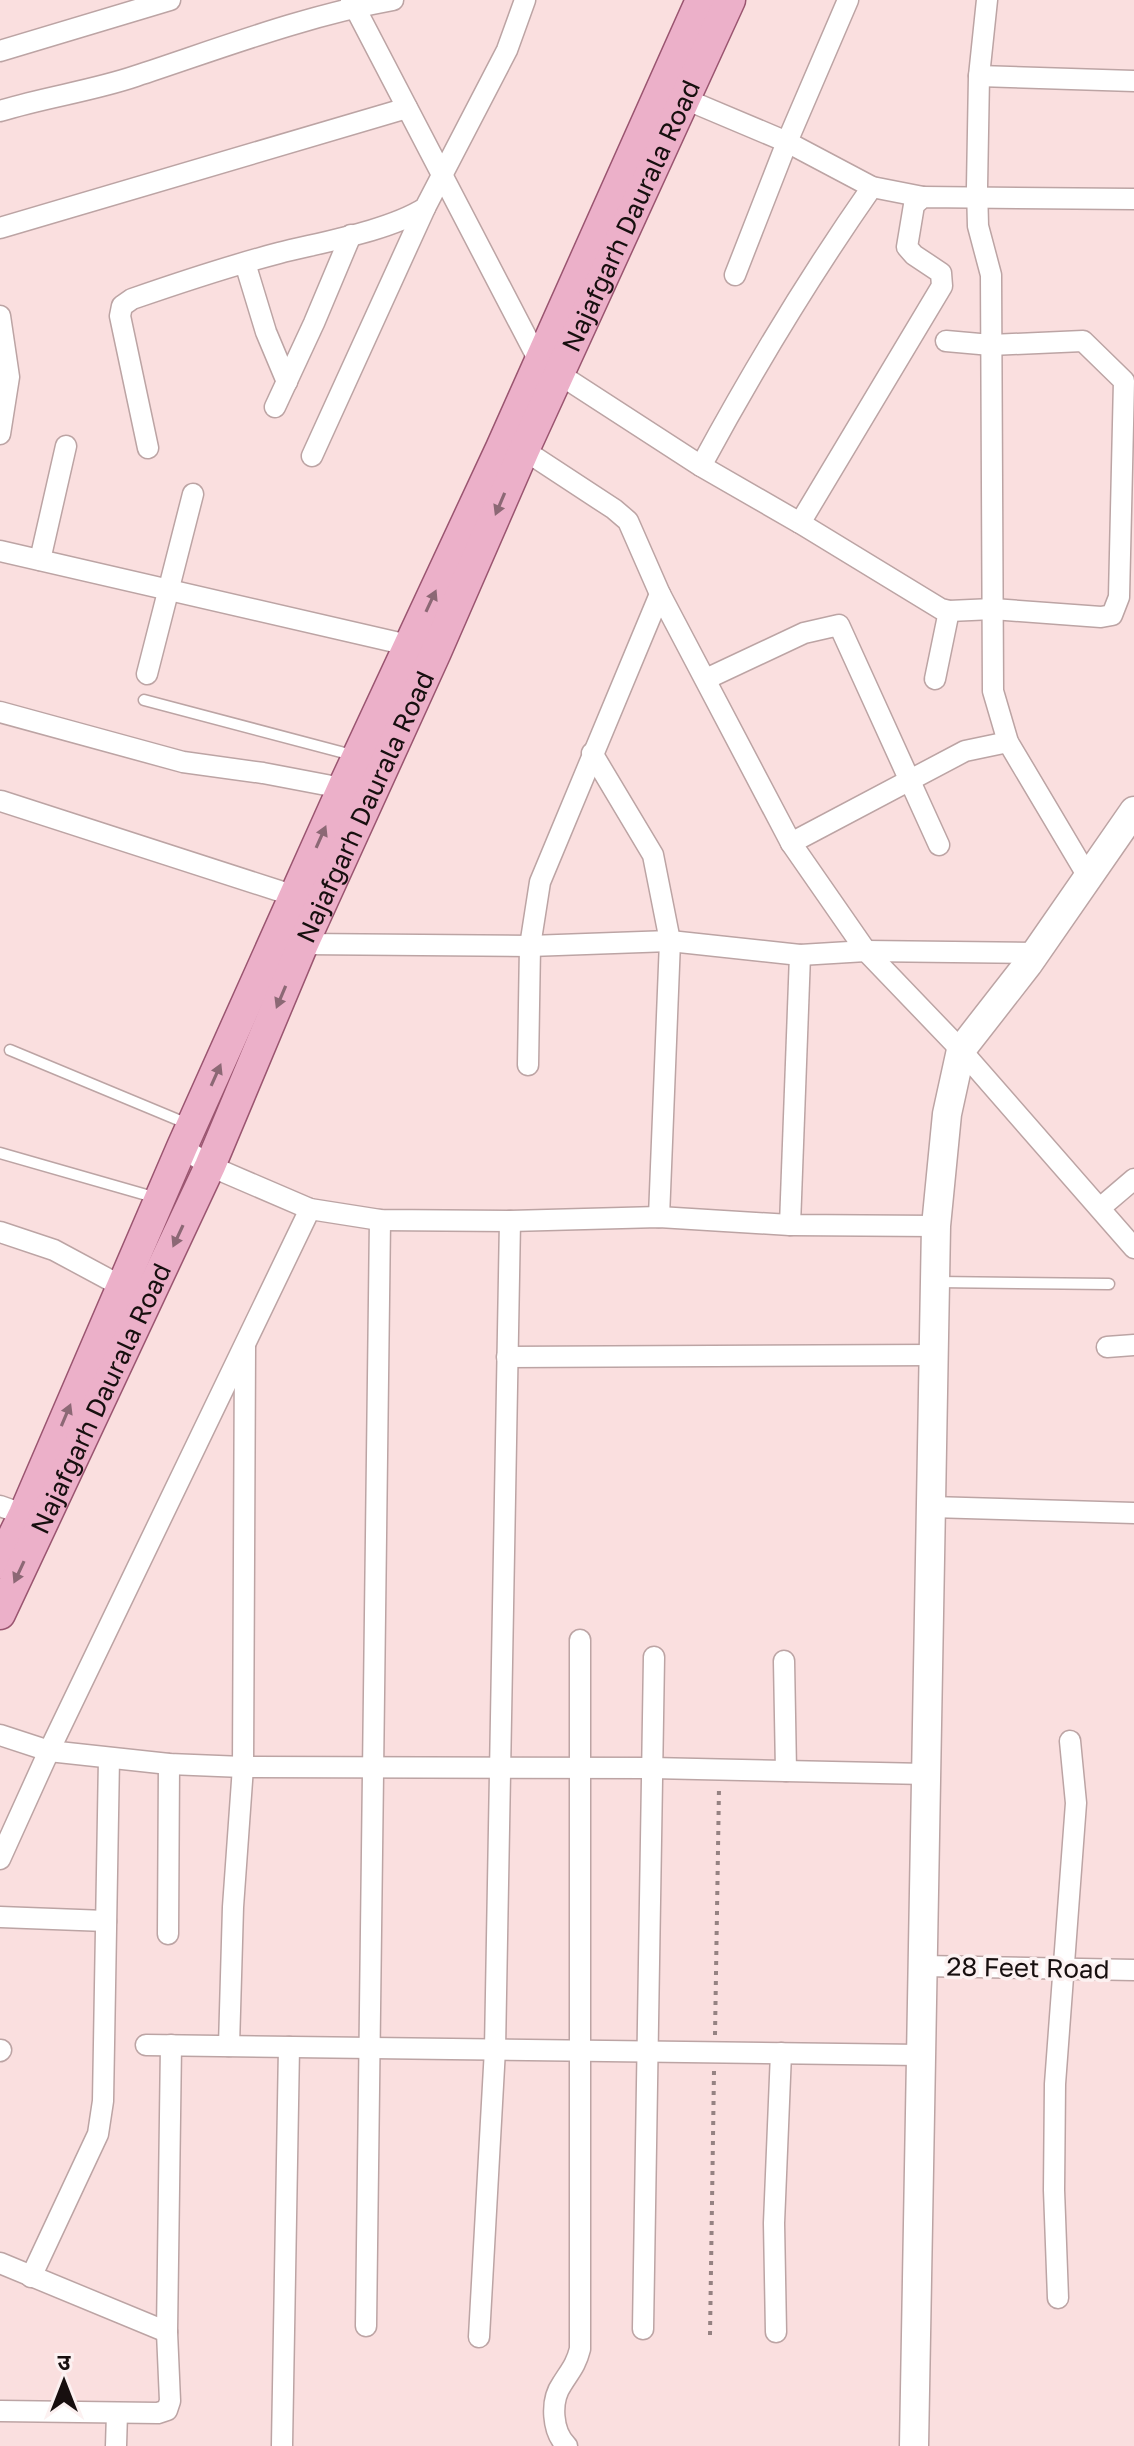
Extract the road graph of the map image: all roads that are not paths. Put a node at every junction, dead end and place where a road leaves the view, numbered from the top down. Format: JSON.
{"nodes":[{"id":1,"x":170,"y":0,"type":"edge"},
{"id":2,"x":393,"y":0,"type":"edge"},
{"id":3,"x":525,"y":0,"type":"edge"},
{"id":4,"x":701,"y":0,"type":"edge"},
{"id":5,"x":730,"y":0,"type":"edge"},
{"id":6,"x":848,"y":0,"type":"edge"},
{"id":7,"x":987,"y":0,"type":"edge"},
{"id":8,"x":353,"y":4,"type":"edge"},
{"id":9,"x":0,"y":51,"type":"edge"},
{"id":10,"x":979,"y":76,"type":"junction"},
{"id":11,"x":1134,"y":81,"type":"edge"},
{"id":12,"x":685,"y":99,"type":"junction"},
{"id":13,"x":407,"y":108,"type":"junction"},
{"id":14,"x":0,"y":111,"type":"edge"},
{"id":15,"x":787,"y":142,"type":"junction"},
{"id":16,"x":442,"y":178,"type":"junction"},
{"id":17,"x":872,"y":187,"type":"junction"},
{"id":18,"x":923,"y":197,"type":"junction"},
{"id":19,"x":978,"y":199,"type":"junction"},
{"id":20,"x":1134,"y":199,"type":"edge"},
{"id":21,"x":425,"y":208,"type":"junction"},
{"id":22,"x":0,"y":228,"type":"edge"},
{"id":23,"x":351,"y":235,"type":"junction"},
{"id":24,"x":245,"y":263,"type":"junction"},
{"id":25,"x":735,"y":275,"type":"dead end"},
{"id":26,"x":0,"y":316,"type":"edge"},
{"id":27,"x":946,"y":341,"type":"dead end"},
{"id":28,"x":991,"y":345,"type":"junction"},
{"id":29,"x":550,"y":368,"type":"junction"},
{"id":30,"x":287,"y":382,"type":"junction"},
{"id":31,"x":275,"y":407,"type":"dead end"},
{"id":32,"x":0,"y":434,"type":"edge"},
{"id":33,"x":66,"y":446,"type":"dead end"},
{"id":34,"x":148,"y":448,"type":"dead end"},
{"id":35,"x":524,"y":450,"type":"junction"},
{"id":36,"x":312,"y":456,"type":"dead end"},
{"id":37,"x":701,"y":466,"type":"junction"},
{"id":38,"x":193,"y":494,"type":"dead end"},
{"id":39,"x":800,"y":523,"type":"junction"},
{"id":40,"x":0,"y":551,"type":"edge"},
{"id":41,"x":40,"y":560,"type":"junction"},
{"id":42,"x":169,"y":590,"type":"junction"},
{"id":43,"x":660,"y":594,"type":"junction"},
{"id":44,"x":993,"y":609,"type":"junction"},
{"id":45,"x":949,"y":611,"type":"junction"},
{"id":46,"x":423,"y":649,"type":"junction"},
{"id":47,"x":147,"y":674,"type":"dead end"},
{"id":48,"x":706,"y":679,"type":"junction"},
{"id":49,"x":935,"y":679,"type":"dead end"},
{"id":50,"x":144,"y":700,"type":"dead end"},
{"id":51,"x":0,"y":712,"type":"edge"},
{"id":52,"x":1008,"y":742,"type":"junction"},
{"id":53,"x":592,"y":753,"type":"junction"},
{"id":54,"x":357,"y":756,"type":"junction"},
{"id":55,"x":910,"y":779,"type":"junction"},
{"id":56,"x":342,"y":788,"type":"junction"},
{"id":57,"x":1,"y":801,"type":"edge"},
{"id":58,"x":1134,"y":811,"type":"edge"},
{"id":59,"x":791,"y":843,"type":"junction"},
{"id":60,"x":939,"y":845,"type":"dead end"},
{"id":61,"x":1087,"y":875,"type":"junction"},
{"id":62,"x":295,"y":896,"type":"junction"},
{"id":63,"x":670,"y":941,"type":"junction"},
{"id":64,"x":303,"y":944,"type":"junction"},
{"id":65,"x":530,"y":946,"type":"junction"},
{"id":66,"x":866,"y":951,"type":"junction"},
{"id":67,"x":1035,"y":953,"type":"junction"},
{"id":68,"x":800,"y":955,"type":"junction"},
{"id":69,"x":10,"y":1050,"type":"dead end"},
{"id":70,"x":961,"y":1050,"type":"junction"},
{"id":71,"x":528,"y":1065,"type":"dead end"},
{"id":72,"x":187,"y":1137,"type":"junction"},
{"id":73,"x":0,"y":1153,"type":"edge"},
{"id":74,"x":210,"y":1166,"type":"junction"},
{"id":75,"x":1134,"y":1179,"type":"edge"},
{"id":76,"x":159,"y":1199,"type":"junction"},
{"id":77,"x":1100,"y":1208,"type":"junction"},
{"id":78,"x":310,"y":1209,"type":"junction"},
{"id":79,"x":659,"y":1217,"type":"junction"},
{"id":80,"x":380,"y":1220,"type":"junction"},
{"id":81,"x":510,"y":1221,"type":"junction"},
{"id":82,"x":790,"y":1225,"type":"junction"},
{"id":83,"x":936,"y":1226,"type":"junction"},
{"id":84,"x":0,"y":1232,"type":"edge"},
{"id":85,"x":1134,"y":1248,"type":"edge"},
{"id":86,"x":935,"y":1282,"type":"junction"},
{"id":87,"x":1109,"y":1284,"type":"dead end"},
{"id":88,"x":121,"y":1286,"type":"junction"},
{"id":89,"x":246,"y":1339,"type":"junction"},
{"id":90,"x":1134,"y":1345,"type":"edge"},
{"id":91,"x":1107,"y":1347,"type":"dead end"},
{"id":92,"x":934,"y":1355,"type":"junction"},
{"id":93,"x":507,"y":1357,"type":"junction"},
{"id":94,"x":931,"y":1507,"type":"junction"},
{"id":95,"x":1134,"y":1513,"type":"edge"},
{"id":96,"x":22,"y":1514,"type":"edge"},
{"id":97,"x":0,"y":1563,"type":"edge"},
{"id":98,"x":0,"y":1614,"type":"edge"},
{"id":99,"x":580,"y":1640,"type":"dead end"},
{"id":100,"x":654,"y":1657,"type":"dead end"},
{"id":101,"x":784,"y":1661,"type":"dead end"},
{"id":102,"x":0,"y":1735,"type":"edge"},
{"id":103,"x":1070,"y":1741,"type":"dead end"},
{"id":104,"x":49,"y":1751,"type":"junction"},
{"id":105,"x":109,"y":1758,"type":"junction"},
{"id":106,"x":169,"y":1764,"type":"junction"},
{"id":107,"x":500,"y":1766,"type":"junction"},
{"id":108,"x":243,"y":1767,"type":"junction"},
{"id":109,"x":373,"y":1767,"type":"junction"},
{"id":110,"x":652,"y":1768,"type":"junction"},
{"id":111,"x":581,"y":1769,"type":"junction"},
{"id":112,"x":786,"y":1771,"type":"junction"},
{"id":113,"x":926,"y":1774,"type":"junction"},
{"id":114,"x":0,"y":1859,"type":"edge"},
{"id":115,"x":0,"y":1917,"type":"edge"},
{"id":116,"x":106,"y":1921,"type":"junction"},
{"id":117,"x":168,"y":1934,"type":"dead end"},
{"id":118,"x":923,"y":1966,"type":"junction"},
{"id":119,"x":1063,"y":1969,"type":"junction"},
{"id":120,"x":1134,"y":1970,"type":"edge"},
{"id":121,"x":146,"y":2045,"type":"dead end"},
{"id":122,"x":171,"y":2045,"type":"junction"},
{"id":123,"x":229,"y":2046,"type":"junction"},
{"id":124,"x":289,"y":2047,"type":"junction"},
{"id":125,"x":370,"y":2048,"type":"junction"},
{"id":126,"x":495,"y":2049,"type":"junction"},
{"id":127,"x":581,"y":2050,"type":"junction"},
{"id":128,"x":647,"y":2051,"type":"junction"},
{"id":129,"x":781,"y":2053,"type":"junction"},
{"id":130,"x":921,"y":2055,"type":"junction"},
{"id":131,"x":0,"y":2263,"type":"edge"},
{"id":132,"x":31,"y":2277,"type":"junction"},
{"id":133,"x":1058,"y":2298,"type":"dead end"},
{"id":134,"x":366,"y":2326,"type":"dead end"},
{"id":135,"x":643,"y":2329,"type":"dead end"},
{"id":136,"x":167,"y":2332,"type":"junction"},
{"id":137,"x":776,"y":2332,"type":"dead end"},
{"id":138,"x":479,"y":2337,"type":"dead end"},
{"id":139,"x":0,"y":2411,"type":"edge"},
{"id":140,"x":117,"y":2413,"type":"junction"},
{"id":141,"x":282,"y":2445,"type":"edge"},
{"id":142,"x":116,"y":2446,"type":"edge"},
{"id":143,"x":567,"y":2446,"type":"edge"},
{"id":144,"x":914,"y":2446,"type":"edge"}],
"edges":[{"from":1,"to":9,"type":"street"},
{"from":2,"to":8,"type":"street"},
{"from":3,"to":16,"type":"street"},
{"from":4,"to":29,"type":"main road","name":"Najafgarh Daurala Road"},
{"from":5,"to":12,"type":"main road","name":"Najafgarh Daurala Road"},
{"from":6,"to":15,"type":"street"},
{"from":7,"to":10,"type":"street"},
{"from":8,"to":13,"type":"street"},
{"from":8,"to":14,"type":"street"},
{"from":10,"to":11,"type":"street"},
{"from":10,"to":19,"type":"street"},
{"from":12,"to":15,"type":"street"},
{"from":12,"to":29,"type":"main road","name":"Najafgarh Daurala Road"},
{"from":13,"to":16,"type":"street"},
{"from":13,"to":22,"type":"street"},
{"from":15,"to":17,"type":"street"},
{"from":15,"to":25,"type":"street"},
{"from":16,"to":21,"type":"street"},
{"from":16,"to":29,"type":"street"},
{"from":17,"to":18,"type":"street"},
{"from":17,"to":37,"type":"street"},
{"from":18,"to":19,"type":"street"},
{"from":18,"to":39,"type":"street"},
{"from":19,"to":20,"type":"street"},
{"from":19,"to":28,"type":"street"},
{"from":21,"to":23,"type":"street"},
{"from":21,"to":36,"type":"street"},
{"from":23,"to":24,"type":"street"},
{"from":23,"to":30,"type":"street"},
{"from":24,"to":30,"type":"street"},
{"from":24,"to":34,"type":"street"},
{"from":26,"to":32,"type":"street"},
{"from":27,"to":28,"type":"street"},
{"from":28,"to":44,"type":"street"},
{"from":28,"to":44,"type":"street"},
{"from":29,"to":35,"type":"main road","name":"Najafgarh Daurala Road"},
{"from":29,"to":37,"type":"street"},
{"from":46,"to":29,"type":"main road","name":"Najafgarh Daurala Road","one_way":true},
{"from":30,"to":31,"type":"street"},
{"from":33,"to":41,"type":"street"},
{"from":35,"to":43,"type":"street"},
{"from":35,"to":46,"type":"main road","name":"Najafgarh Daurala Road","one_way":true},
{"from":37,"to":39,"type":"street"},
{"from":38,"to":42,"type":"street"},
{"from":39,"to":45,"type":"street"},
{"from":40,"to":41,"type":"street"},
{"from":41,"to":42,"type":"street"},
{"from":42,"to":46,"type":"street"},
{"from":42,"to":47,"type":"street"},
{"from":43,"to":48,"type":"street"},
{"from":43,"to":53,"type":"street"},
{"from":44,"to":45,"type":"street"},
{"from":44,"to":52,"type":"street"},
{"from":45,"to":49,"type":"street"},
{"from":46,"to":54,"type":"main road","name":"Najafgarh Daurala Road"},
{"from":46,"to":64,"type":"main road","name":"Najafgarh Daurala Road"},
{"from":48,"to":55,"type":"street"},
{"from":48,"to":59,"type":"street"},
{"from":50,"to":54,"type":"lane"},
{"from":51,"to":56,"type":"street"},
{"from":52,"to":55,"type":"street"},
{"from":52,"to":61,"type":"street"},
{"from":53,"to":63,"type":"street"},
{"from":53,"to":65,"type":"street"},
{"from":54,"to":56,"type":"main road","name":"Najafgarh Daurala Road"},
{"from":55,"to":59,"type":"street"},
{"from":55,"to":60,"type":"street"},
{"from":62,"to":56,"type":"main road","name":"Najafgarh Daurala Road","one_way":true},
{"from":57,"to":62,"type":"street"},
{"from":58,"to":61,"type":"street"},
{"from":59,"to":66,"type":"street"},
{"from":61,"to":67,"type":"street"},
{"from":72,"to":62,"type":"main road","name":"Najafgarh Daurala Road","one_way":true},
{"from":63,"to":65,"type":"street"},
{"from":63,"to":68,"type":"street"},
{"from":63,"to":79,"type":"street"},
{"from":64,"to":65,"type":"street"},
{"from":64,"to":74,"type":"main road","name":"Najafgarh Daurala Road","one_way":true},
{"from":65,"to":71,"type":"street"},
{"from":66,"to":67,"type":"street"},
{"from":66,"to":68,"type":"street"},
{"from":66,"to":70,"type":"street"},
{"from":67,"to":70,"type":"street"},
{"from":68,"to":82,"type":"street"},
{"from":69,"to":72,"type":"lane"},
{"from":70,"to":77,"type":"street"},
{"from":70,"to":83,"type":"street"},
{"from":72,"to":74,"type":"street"},
{"from":72,"to":76,"type":"main road","name":"Najafgarh Daurala Road"},
{"from":73,"to":76,"type":"lane"},
{"from":74,"to":78,"type":"street"},
{"from":74,"to":96,"type":"main road","name":"Najafgarh Daurala Road","one_way":true},
{"from":75,"to":77,"type":"street"},
{"from":76,"to":88,"type":"main road","name":"Najafgarh Daurala Road"},
{"from":77,"to":85,"type":"street"},
{"from":78,"to":80,"type":"street"},
{"from":78,"to":89,"type":"street"},
{"from":79,"to":81,"type":"street"},
{"from":79,"to":82,"type":"street"},
{"from":80,"to":81,"type":"street"},
{"from":80,"to":109,"type":"street"},
{"from":81,"to":93,"type":"street"},
{"from":82,"to":83,"type":"street"},
{"from":83,"to":86,"type":"street"},
{"from":84,"to":88,"type":"street"},
{"from":86,"to":87,"type":"lane"},
{"from":86,"to":92,"type":"street"},
{"from":96,"to":88,"type":"main road","name":"Najafgarh Daurala Road","one_way":true},
{"from":89,"to":104,"type":"street"},
{"from":89,"to":108,"type":"street"},
{"from":90,"to":91,"type":"street"},
{"from":92,"to":93,"type":"street"},
{"from":92,"to":94,"type":"street"},
{"from":93,"to":107,"type":"street"},
{"from":94,"to":95,"type":"street"},
{"from":94,"to":113,"type":"street"},
{"from":96,"to":97,"type":"main road","name":"Najafgarh Daurala Road"},
{"from":96,"to":98,"type":"main road","name":"Najafgarh Daurala Road","one_way":true},
{"from":99,"to":111,"type":"street"},
{"from":100,"to":110,"type":"street"},
{"from":101,"to":112,"type":"street"},
{"from":102,"to":104,"type":"street"},
{"from":103,"to":119,"type":"street"},
{"from":104,"to":105,"type":"street"},
{"from":104,"to":114,"type":"street"},
{"from":105,"to":106,"type":"street"},
{"from":105,"to":116,"type":"street"},
{"from":106,"to":108,"type":"street"},
{"from":106,"to":117,"type":"street"},
{"from":107,"to":109,"type":"street"},
{"from":107,"to":111,"type":"street"},
{"from":107,"to":126,"type":"street"},
{"from":108,"to":109,"type":"street"},
{"from":108,"to":123,"type":"street"},
{"from":109,"to":125,"type":"street"},
{"from":110,"to":111,"type":"street"},
{"from":110,"to":112,"type":"street"},
{"from":110,"to":128,"type":"street"},
{"from":111,"to":127,"type":"street"},
{"from":112,"to":113,"type":"street"},
{"from":113,"to":118,"type":"street"},
{"from":115,"to":116,"type":"street"},
{"from":116,"to":132,"type":"street"},
{"from":118,"to":119,"type":"street","name":"28 Feet Road"},
{"from":118,"to":130,"type":"street"},
{"from":119,"to":120,"type":"street","name":"28 Feet Road"},
{"from":119,"to":133,"type":"street"},
{"from":121,"to":122,"type":"street"},
{"from":122,"to":123,"type":"street"},
{"from":122,"to":136,"type":"street"},
{"from":123,"to":124,"type":"street"},
{"from":124,"to":125,"type":"street"},
{"from":124,"to":141,"type":"street"},
{"from":125,"to":126,"type":"street"},
{"from":125,"to":134,"type":"street"},
{"from":126,"to":127,"type":"street"},
{"from":126,"to":138,"type":"street"},
{"from":127,"to":128,"type":"street"},
{"from":127,"to":143,"type":"street"},
{"from":128,"to":129,"type":"street"},
{"from":128,"to":135,"type":"street"},
{"from":129,"to":130,"type":"street"},
{"from":129,"to":137,"type":"street"},
{"from":130,"to":144,"type":"street"},
{"from":131,"to":132,"type":"street"},
{"from":132,"to":136,"type":"street"},
{"from":136,"to":140,"type":"street"},
{"from":139,"to":140,"type":"street"},
{"from":140,"to":142,"type":"street"}]}
